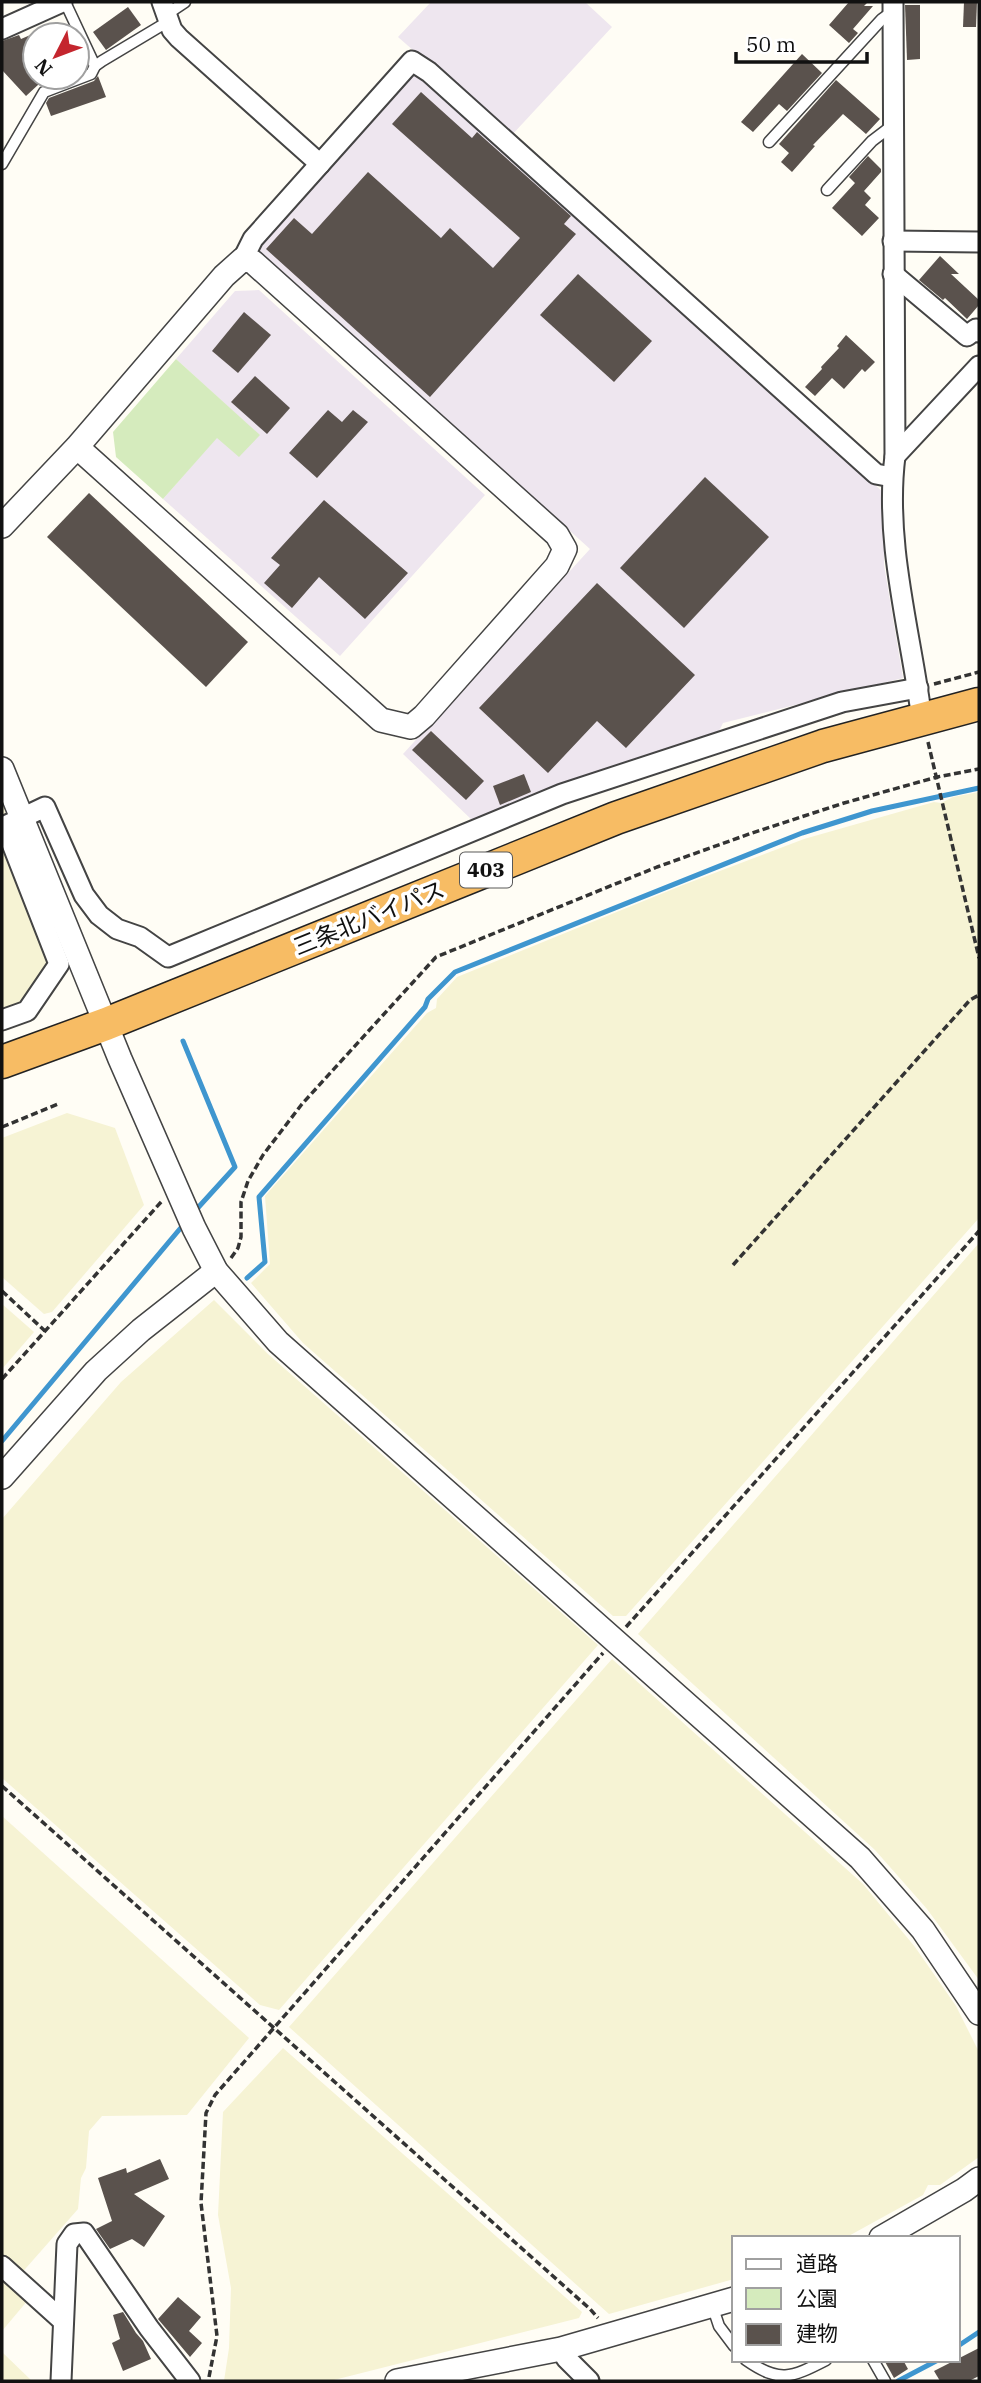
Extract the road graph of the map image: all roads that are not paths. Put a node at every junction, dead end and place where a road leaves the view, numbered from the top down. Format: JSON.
{"nodes":[{"id":1,"x":63,"y":2,"type":"edge"},
{"id":2,"x":185,"y":2,"type":"edge"},
{"id":3,"x":893,"y":6,"type":"edge"},
{"id":4,"x":166,"y":12,"type":"edge"},
{"id":5,"x":2,"y":29,"type":"edge"},
{"id":6,"x":95,"y":66,"type":"junction"},
{"id":7,"x":893,"y":125,"type":"junction"},
{"id":8,"x":769,"y":142,"type":"dead end"},
{"id":9,"x":2,"y":164,"type":"edge"},
{"id":10,"x":320,"y":164,"type":"junction"},
{"id":11,"x":827,"y":190,"type":"dead end"},
{"id":12,"x":893,"y":241,"type":"junction"},
{"id":13,"x":979,"y":242,"type":"edge"},
{"id":14,"x":243,"y":260,"type":"junction"},
{"id":15,"x":893,"y":274,"type":"junction"},
{"id":16,"x":978,"y":329,"type":"edge"},
{"id":17,"x":979,"y":366,"type":"edge"},
{"id":18,"x":77,"y":447,"type":"junction"},
{"id":19,"x":895,"y":456,"type":"junction"},
{"id":20,"x":892,"y":477,"type":"junction"},
{"id":21,"x":2,"y":526,"type":"edge"},
{"id":22,"x":918,"y":688,"type":"junction"},
{"id":23,"x":979,"y":704,"type":"edge"},
{"id":24,"x":922,"y":720,"type":"junction"},
{"id":25,"x":2,"y":769,"type":"edge"},
{"id":26,"x":22,"y":817,"type":"junction"},
{"id":27,"x":2,"y":1020,"type":"edge"},
{"id":28,"x":106,"y":1024,"type":"junction"},
{"id":29,"x":2,"y":1062,"type":"edge"},
{"id":30,"x":216,"y":1271,"type":"junction"},
{"id":31,"x":2,"y":1477,"type":"edge"},
{"id":32,"x":979,"y":2013,"type":"edge"},
{"id":33,"x":979,"y":2179,"type":"edge"},
{"id":34,"x":884,"y":2236,"type":"edge"},
{"id":35,"x":2,"y":2266,"type":"edge"},
{"id":36,"x":732,"y":2299,"type":"edge"},
{"id":37,"x":712,"y":2304,"type":"junction"},
{"id":38,"x":63,"y":2321,"type":"junction"},
{"id":39,"x":732,"y":2343,"type":"edge"},
{"id":40,"x":561,"y":2348,"type":"junction"},
{"id":41,"x":748,"y":2362,"type":"edge"},
{"id":42,"x":822,"y":2362,"type":"edge"},
{"id":43,"x":874,"y":2362,"type":"edge"},
{"id":44,"x":413,"y":2379,"type":"edge"},
{"id":45,"x":61,"y":2381,"type":"edge"},
{"id":46,"x":190,"y":2381,"type":"edge"},
{"id":47,"x":589,"y":2381,"type":"edge"},
{"id":48,"x":885,"y":2381,"type":"edge"}],
"edges":[{"from":1,"to":5,"type":"street"},
{"from":1,"to":6,"type":"lane"},
{"from":2,"to":4,"type":"lane"},
{"from":3,"to":7,"type":"street"},
{"from":3,"to":8,"type":"lane"},
{"from":4,"to":6,"type":"lane"},
{"from":4,"to":10,"type":"street"},
{"from":6,"to":9,"type":"lane"},
{"from":7,"to":11,"type":"lane"},
{"from":7,"to":12,"type":"street"},
{"from":10,"to":14,"type":"street"},
{"from":10,"to":20,"type":"street"},
{"from":12,"to":13,"type":"street"},
{"from":12,"to":15,"type":"street"},
{"from":14,"to":18,"type":"street"},
{"from":14,"to":18,"type":"street"},
{"from":15,"to":16,"type":"street"},
{"from":15,"to":19,"type":"street"},
{"from":17,"to":19,"type":"street"},
{"from":18,"to":21,"type":"street"},
{"from":19,"to":20,"type":"street"},
{"from":20,"to":22,"type":"street"},
{"from":22,"to":24,"type":"street"},
{"from":22,"to":26,"type":"street"},
{"from":23,"to":24,"type":"highway","name":"三条北バイパス","number":"403"},
{"from":24,"to":28,"type":"highway","name":"三条北バイパス","number":"403"},
{"from":25,"to":26,"type":"street"},
{"from":26,"to":27,"type":"street"},
{"from":26,"to":28,"type":"street"},
{"from":28,"to":29,"type":"highway","name":"三条北バイパス","number":"403"},
{"from":28,"to":30,"type":"street"},
{"from":30,"to":31,"type":"street"},
{"from":30,"to":32,"type":"street"},
{"from":33,"to":34,"type":"street"},
{"from":35,"to":38,"type":"street"},
{"from":36,"to":37,"type":"street"},
{"from":37,"to":39,"type":"lane"},
{"from":37,"to":40,"type":"street"},
{"from":38,"to":45,"type":"street"},
{"from":38,"to":46,"type":"street"},
{"from":40,"to":44,"type":"street"},
{"from":40,"to":47,"type":"street"},
{"from":41,"to":42,"type":"lane"},
{"from":43,"to":48,"type":"lane"}]}
